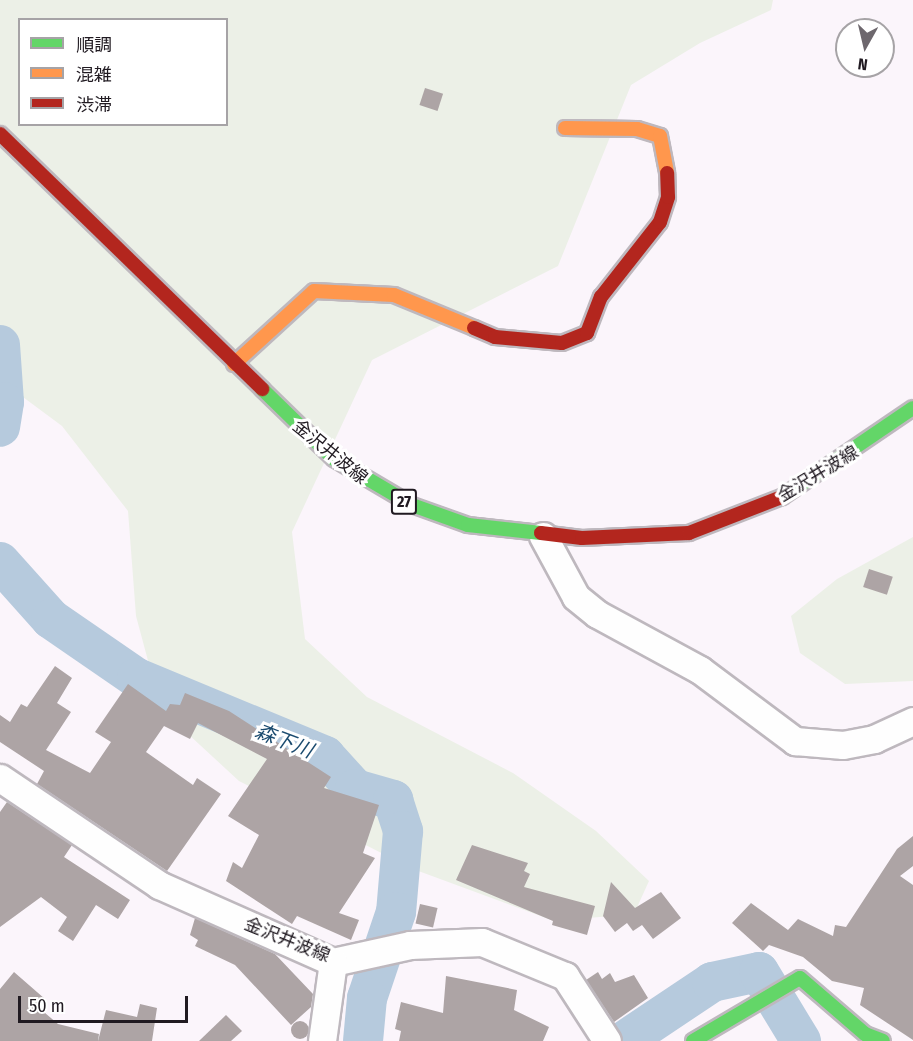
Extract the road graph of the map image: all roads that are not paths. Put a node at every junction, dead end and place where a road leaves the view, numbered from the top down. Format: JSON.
{"nodes":[{"id":1,"x":565,"y":128,"type":"dead end"},
{"id":2,"x":0,"y":134,"type":"edge"},
{"id":3,"x":234,"y":364,"type":"junction"},
{"id":4,"x":913,"y":408,"type":"edge"},
{"id":5,"x":543,"y":536,"type":"junction"},
{"id":6,"x":913,"y":721,"type":"edge"},
{"id":7,"x":0,"y":778,"type":"edge"},
{"id":8,"x":340,"y":959,"type":"junction"},
{"id":9,"x":602,"y":1031,"type":"edge"},
{"id":10,"x":322,"y":1041,"type":"edge"},
{"id":11,"x":693,"y":1041,"type":"edge"},
{"id":12,"x":883,"y":1041,"type":"edge"}],
"edges":[{"from":1,"to":3,"type":"main road"},
{"from":2,"to":3,"type":"main road","name":"金沢井波線","number":"27"},
{"from":3,"to":5,"type":"main road","name":"金沢井波線","number":"27"},
{"from":4,"to":5,"type":"main road","name":"金沢井波線","number":"27"},
{"from":5,"to":6,"type":"street"},
{"from":7,"to":8,"type":"street","name":"金沢井波線"},
{"from":8,"to":9,"type":"street","name":"金沢井波線"},
{"from":8,"to":10,"type":"street"},
{"from":11,"to":12,"type":"main road"}]}
